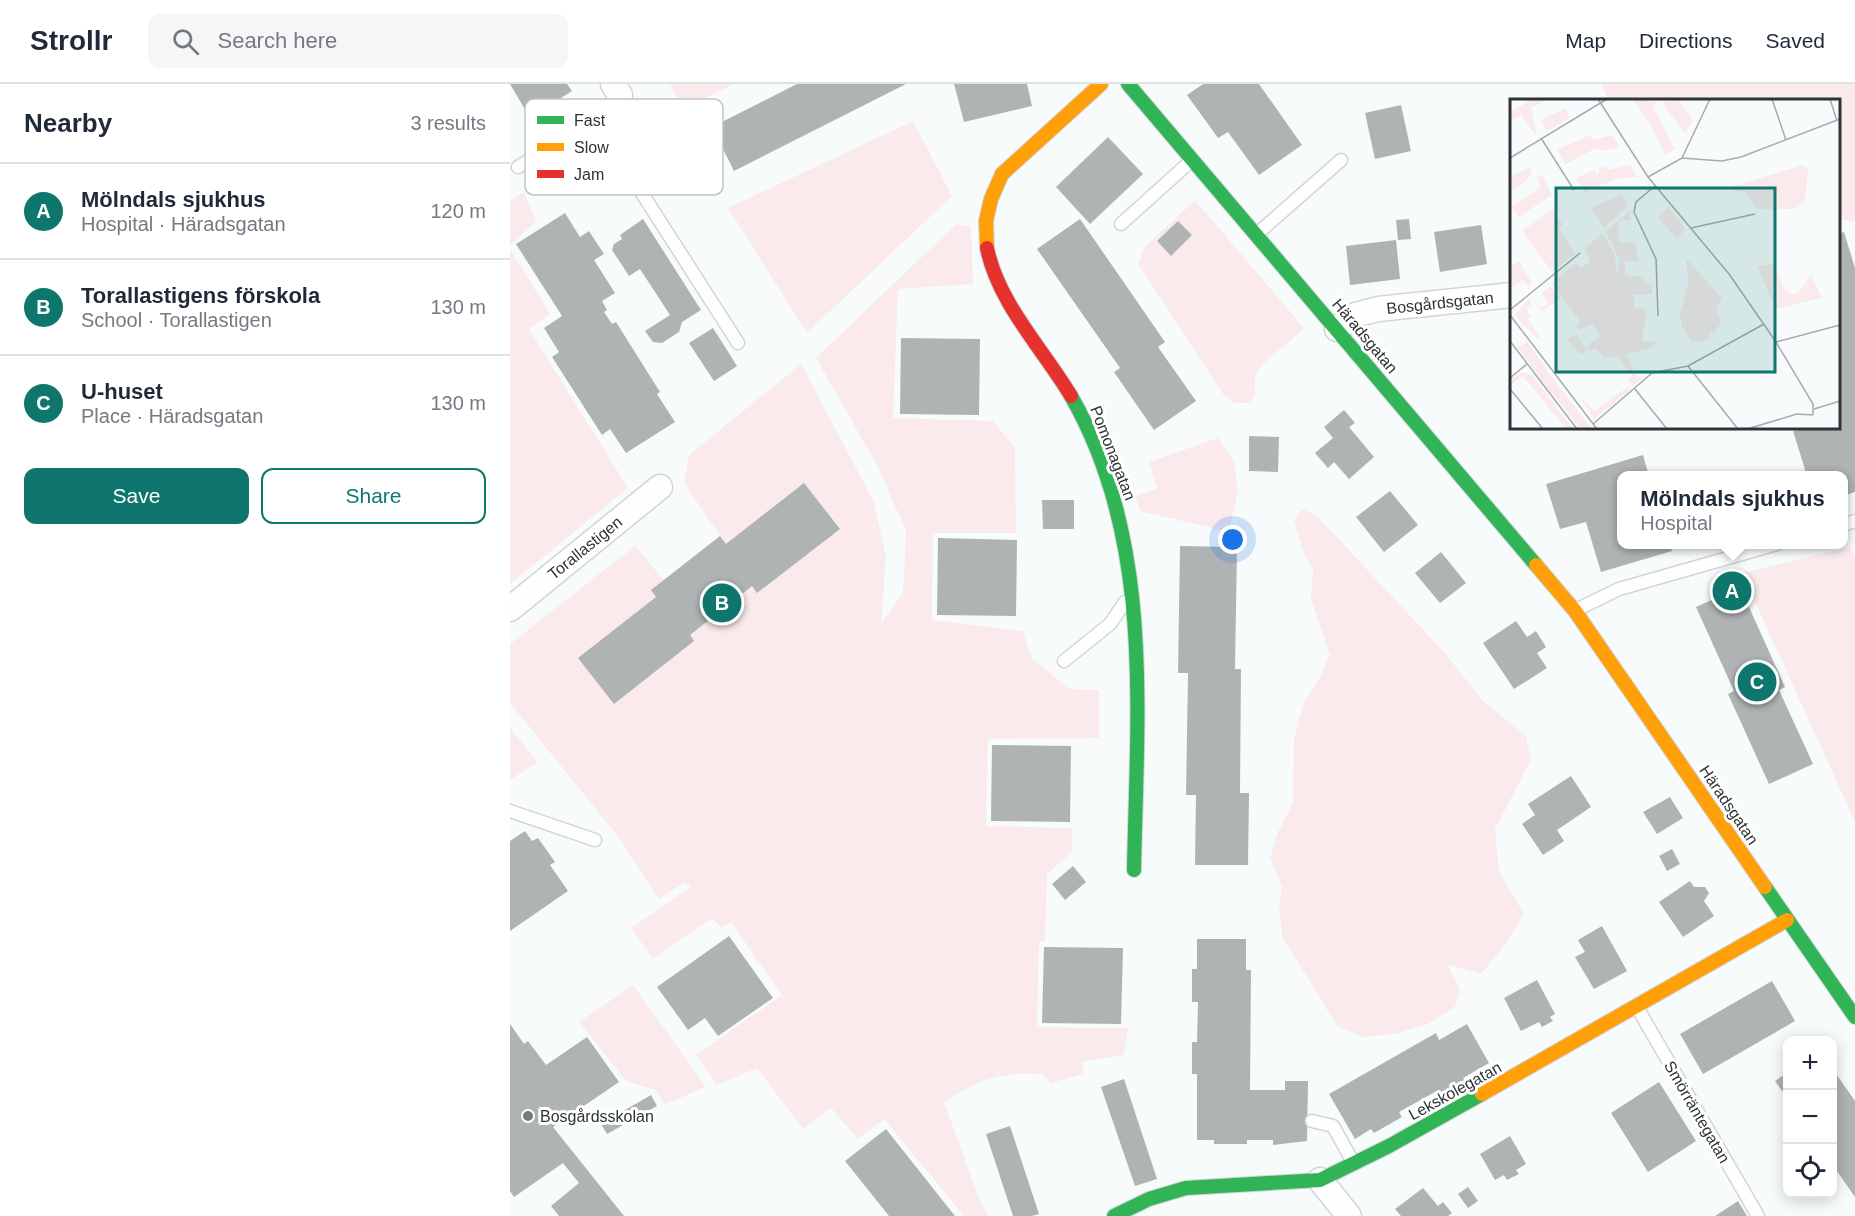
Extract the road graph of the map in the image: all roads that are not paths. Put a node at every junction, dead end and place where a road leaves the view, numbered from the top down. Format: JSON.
{"nodes":[{"id":1,"x":1101,"y":84,"type":"edge"},
{"id":2,"x":1128,"y":84,"type":"edge"},
{"id":3,"x":1193,"y":159,"type":"junction"},
{"id":4,"x":1341,"y":160,"type":"dead end"},
{"id":5,"x":525,"y":163,"type":"edge"},
{"id":6,"x":518,"y":167,"type":"dead end"},
{"id":7,"x":643,"y":195,"type":"edge"},
{"id":8,"x":1121,"y":224,"type":"dead end"},
{"id":9,"x":1257,"y":234,"type":"junction"},
{"id":10,"x":1510,"y":295,"type":"edge"},
{"id":11,"x":1337,"y":328,"type":"junction"},
{"id":12,"x":738,"y":343,"type":"dead end"},
{"id":13,"x":660,"y":487,"type":"dead end"},
{"id":14,"x":1759,"y":549,"type":"edge"},
{"id":15,"x":1131,"y":584,"type":"junction"},
{"id":16,"x":510,"y":609,"type":"edge"},
{"id":17,"x":1575,"y":611,"type":"junction"},
{"id":18,"x":1064,"y":661,"type":"dead end"},
{"id":19,"x":510,"y":811,"type":"edge"},
{"id":20,"x":595,"y":840,"type":"dead end"},
{"id":21,"x":1134,"y":870,"type":"dead end"},
{"id":22,"x":1787,"y":920,"type":"junction"},
{"id":23,"x":1637,"y":1008,"type":"junction"},
{"id":24,"x":1855,"y":1017,"type":"edge"},
{"id":25,"x":1312,"y":1121,"type":"dead end"},
{"id":26,"x":1354,"y":1163,"type":"junction"},
{"id":27,"x":1320,"y":1180,"type":"junction"},
{"id":28,"x":1114,"y":1216,"type":"edge"},
{"id":29,"x":1349,"y":1216,"type":"edge"},
{"id":30,"x":1758,"y":1216,"type":"edge"}],
"edges":[{"from":1,"to":15,"type":"street","name":"Pomonagatan"},
{"from":2,"to":3,"type":"street","name":"Häradsgatan"},
{"from":3,"to":8,"type":"lane"},
{"from":3,"to":9,"type":"street","name":"Häradsgatan"},
{"from":4,"to":9,"type":"lane"},
{"from":5,"to":6,"type":"lane"},
{"from":7,"to":12,"type":"lane"},
{"from":9,"to":11,"type":"street","name":"Häradsgatan"},
{"from":10,"to":11,"type":"street","name":"Bosgårdsgatan"},
{"from":11,"to":17,"type":"street","name":"Häradsgatan"},
{"from":13,"to":16,"type":"street","name":"Torallastigen"},
{"from":14,"to":17,"type":"lane"},
{"from":15,"to":18,"type":"lane"},
{"from":15,"to":21,"type":"street","name":"Pomonagatan"},
{"from":17,"to":22,"type":"street","name":"Häradsgatan"},
{"from":19,"to":20,"type":"lane"},
{"from":22,"to":23,"type":"street","name":"Lekskolegatan"},
{"from":22,"to":24,"type":"street","name":"Häradsgatan"},
{"from":23,"to":26,"type":"street","name":"Lekskolegatan"},
{"from":23,"to":30,"type":"lane","name":"Smörräntegatan"},
{"from":25,"to":26,"type":"lane"},
{"from":26,"to":27,"type":"street","name":"Lekskolegatan"},
{"from":27,"to":28,"type":"street","name":"Lekskolegatan"},
{"from":27,"to":29,"type":"street"}]}
